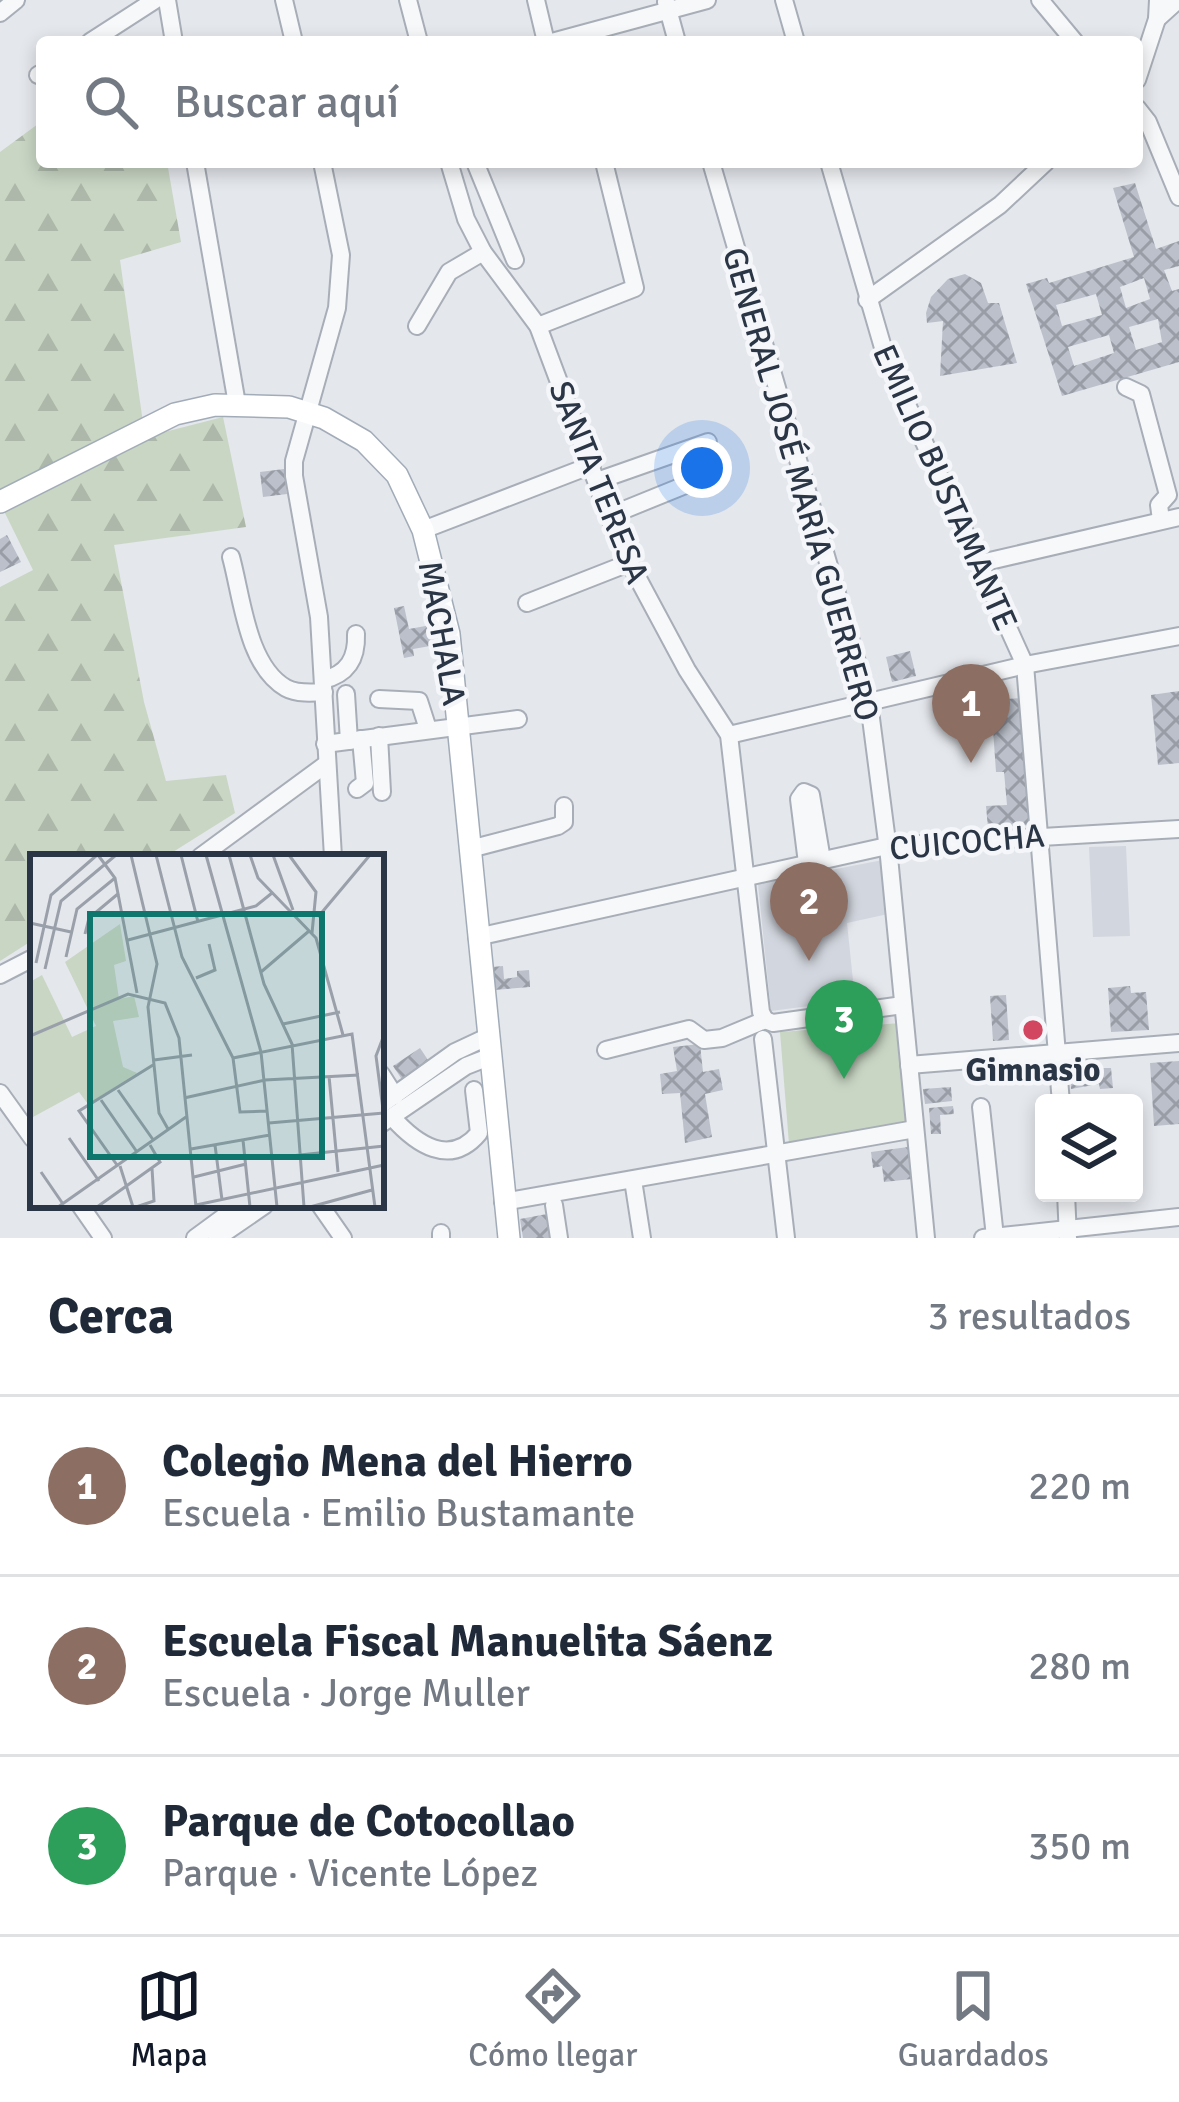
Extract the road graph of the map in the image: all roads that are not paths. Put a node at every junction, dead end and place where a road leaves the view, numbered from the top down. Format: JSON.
{"nodes":[{"id":1,"x":16,"y":0,"type":"edge"},
{"id":2,"x":155,"y":0,"type":"edge"},
{"id":3,"x":167,"y":0,"type":"edge"},
{"id":4,"x":284,"y":0,"type":"edge"},
{"id":5,"x":408,"y":0,"type":"edge"},
{"id":6,"x":536,"y":0,"type":"edge"},
{"id":7,"x":706,"y":0,"type":"edge"},
{"id":8,"x":784,"y":0,"type":"edge"},
{"id":9,"x":1040,"y":0,"type":"edge"},
{"id":10,"x":1178,"y":0,"type":"edge"},
{"id":11,"x":667,"y":5,"type":"edge"},
{"id":12,"x":1157,"y":9,"type":"edge"},
{"id":13,"x":0,"y":13,"type":"edge"},
{"id":14,"x":98,"y":36,"type":"edge"},
{"id":15,"x":173,"y":36,"type":"edge"},
{"id":16,"x":293,"y":36,"type":"edge"},
{"id":17,"x":417,"y":36,"type":"edge"},
{"id":18,"x":547,"y":36,"type":"edge"},
{"id":19,"x":568,"y":36,"type":"edge"},
{"id":20,"x":675,"y":36,"type":"edge"},
{"id":21,"x":794,"y":36,"type":"edge"},
{"id":22,"x":1071,"y":36,"type":"edge"},
{"id":23,"x":1143,"y":59,"type":"edge"},
{"id":24,"x":1143,"y":116,"type":"edge"},
{"id":25,"x":196,"y":168,"type":"edge"},
{"id":26,"x":323,"y":168,"type":"edge"},
{"id":27,"x":451,"y":168,"type":"edge"},
{"id":28,"x":477,"y":168,"type":"edge"},
{"id":29,"x":605,"y":168,"type":"edge"},
{"id":30,"x":712,"y":168,"type":"edge"},
{"id":31,"x":831,"y":168,"type":"edge"},
{"id":32,"x":1040,"y":168,"type":"edge"},
{"id":33,"x":1179,"y":195,"type":"edge"},
{"id":34,"x":483,"y":252,"type":"junction"},
{"id":35,"x":515,"y":260,"type":"dead end"},
{"id":36,"x":867,"y":300,"type":"junction"},
{"id":37,"x":417,"y":326,"type":"dead end"},
{"id":38,"x":538,"y":326,"type":"junction"},
{"id":39,"x":1126,"y":387,"type":"dead end"},
{"id":40,"x":237,"y":404,"type":"junction"},
{"id":41,"x":308,"y":412,"type":"junction"},
{"id":42,"x":708,"y":442,"type":"dead end"},
{"id":43,"x":594,"y":473,"type":"junction"},
{"id":44,"x":710,"y":475,"type":"dead end"},
{"id":45,"x":0,"y":502,"type":"edge"},
{"id":46,"x":609,"y":516,"type":"junction"},
{"id":47,"x":1170,"y":519,"type":"edge"},
{"id":48,"x":423,"y":530,"type":"junction"},
{"id":49,"x":231,"y":557,"type":"dead end"},
{"id":50,"x":629,"y":563,"type":"junction"},
{"id":51,"x":981,"y":563,"type":"junction"},
{"id":52,"x":527,"y":603,"type":"dead end"},
{"id":53,"x":356,"y":634,"type":"dead end"},
{"id":54,"x":1179,"y":636,"type":"edge"},
{"id":55,"x":1025,"y":665,"type":"junction"},
{"id":56,"x":324,"y":686,"type":"junction"},
{"id":57,"x":346,"y":694,"type":"dead end"},
{"id":58,"x":379,"y":699,"type":"dead end"},
{"id":59,"x":868,"y":704,"type":"junction"},
{"id":60,"x":518,"y":719,"type":"dead end"},
{"id":61,"x":460,"y":725,"type":"junction"},
{"id":62,"x":428,"y":729,"type":"junction"},
{"id":63,"x":729,"y":735,"type":"junction"},
{"id":64,"x":363,"y":739,"type":"junction"},
{"id":65,"x":325,"y":744,"type":"junction"},
{"id":66,"x":325,"y":765,"type":"junction"},
{"id":67,"x":357,"y":789,"type":"dead end"},
{"id":68,"x":382,"y":792,"type":"dead end"},
{"id":69,"x":564,"y":806,"type":"dead end"},
{"id":70,"x":1179,"y":829,"type":"edge"},
{"id":71,"x":1041,"y":835,"type":"junction"},
{"id":72,"x":887,"y":846,"type":"junction"},
{"id":73,"x":470,"y":849,"type":"junction"},
{"id":74,"x":206,"y":854,"type":"edge"},
{"id":75,"x":333,"y":854,"type":"edge"},
{"id":76,"x":746,"y":877,"type":"junction"},
{"id":77,"x":477,"y":938,"type":"junction"},
{"id":78,"x":30,"y":960,"type":"edge"},
{"id":79,"x":0,"y":975,"type":"edge"},
{"id":80,"x":904,"y":1005,"type":"junction"},
{"id":81,"x":764,"y":1029,"type":"junction"},
{"id":82,"x":1179,"y":1042,"type":"edge"},
{"id":83,"x":488,"y":1047,"type":"junction"},
{"id":84,"x":606,"y":1050,"type":"dead end"},
{"id":85,"x":1058,"y":1053,"type":"junction"},
{"id":86,"x":909,"y":1065,"type":"junction"},
{"id":87,"x":474,"y":1090,"type":"dead end"},
{"id":88,"x":0,"y":1093,"type":"edge"},
{"id":89,"x":1060,"y":1094,"type":"edge"},
{"id":90,"x":981,"y":1107,"type":"dead end"},
{"id":91,"x":387,"y":1111,"type":"edge"},
{"id":92,"x":915,"y":1130,"type":"junction"},
{"id":93,"x":30,"y":1135,"type":"edge"},
{"id":94,"x":776,"y":1155,"type":"junction"},
{"id":95,"x":634,"y":1180,"type":"junction"},
{"id":96,"x":503,"y":1202,"type":"junction"},
{"id":97,"x":1066,"y":1202,"type":"edge"},
{"id":98,"x":554,"y":1205,"type":"dead end"},
{"id":99,"x":82,"y":1208,"type":"edge"},
{"id":100,"x":322,"y":1208,"type":"edge"},
{"id":101,"x":236,"y":1210,"type":"edge"},
{"id":102,"x":1179,"y":1217,"type":"edge"},
{"id":103,"x":1068,"y":1234,"type":"edge"},
{"id":104,"x":995,"y":1237,"type":"edge"},
{"id":105,"x":103,"y":1238,"type":"edge"},
{"id":106,"x":195,"y":1238,"type":"edge"},
{"id":107,"x":218,"y":1238,"type":"edge"},
{"id":108,"x":344,"y":1238,"type":"edge"},
{"id":109,"x":508,"y":1238,"type":"edge"},
{"id":110,"x":560,"y":1238,"type":"edge"},
{"id":111,"x":642,"y":1238,"type":"edge"},
{"id":112,"x":786,"y":1238,"type":"edge"},
{"id":113,"x":926,"y":1238,"type":"edge"},
{"id":114,"x":983,"y":1238,"type":"edge"}],
"edges":[{"from":1,"to":13,"type":"street"},
{"from":2,"to":14,"type":"street"},
{"from":3,"to":15,"type":"street"},
{"from":4,"to":16,"type":"street"},
{"from":5,"to":17,"type":"street"},
{"from":6,"to":18,"type":"street"},
{"from":7,"to":11,"type":"street"},
{"from":8,"to":21,"type":"street"},
{"from":9,"to":22,"type":"street"},
{"from":10,"to":12,"type":"street"},
{"from":11,"to":19,"type":"street"},
{"from":11,"to":20,"type":"street"},
{"from":12,"to":23,"type":"street"},
{"from":24,"to":33,"type":"street"},
{"from":25,"to":40,"type":"street"},
{"from":26,"to":41,"type":"street"},
{"from":27,"to":34,"type":"street","name":"SANTA TERESA"},
{"from":28,"to":35,"type":"street"},
{"from":29,"to":38,"type":"street"},
{"from":30,"to":59,"type":"street","name":"GENERAL JOSÉ MARÍA GUERRERO"},
{"from":31,"to":36,"type":"street","name":"EMILIO BUSTAMANTE"},
{"from":32,"to":36,"type":"street"},
{"from":34,"to":37,"type":"street"},
{"from":34,"to":38,"type":"street","name":"SANTA TERESA"},
{"from":36,"to":51,"type":"street","name":"EMILIO BUSTAMANTE"},
{"from":38,"to":43,"type":"street","name":"SANTA TERESA"},
{"from":39,"to":47,"type":"street"},
{"from":40,"to":41,"type":"main road","name":"MACHALA"},
{"from":40,"to":45,"type":"main road","name":"MACHALA"},
{"from":41,"to":48,"type":"main road","name":"MACHALA"},
{"from":41,"to":56,"type":"street"},
{"from":42,"to":43,"type":"street"},
{"from":43,"to":46,"type":"street","name":"SANTA TERESA"},
{"from":43,"to":48,"type":"street"},
{"from":44,"to":46,"type":"street"},
{"from":46,"to":50,"type":"street","name":"SANTA TERESA"},
{"from":47,"to":51,"type":"street"},
{"from":48,"to":61,"type":"main road","name":"MACHALA"},
{"from":49,"to":56,"type":"street"},
{"from":50,"to":52,"type":"street"},
{"from":50,"to":63,"type":"street","name":"SANTA TERESA"},
{"from":51,"to":55,"type":"street","name":"EMILIO BUSTAMANTE"},
{"from":53,"to":56,"type":"street"},
{"from":54,"to":55,"type":"street"},
{"from":55,"to":59,"type":"street"},
{"from":55,"to":71,"type":"street","name":"EMILIO BUSTAMANTE"},
{"from":56,"to":65,"type":"street"},
{"from":57,"to":64,"type":"street"},
{"from":58,"to":62,"type":"street"},
{"from":59,"to":63,"type":"street"},
{"from":59,"to":72,"type":"street","name":"GENERAL JOSÉ MARÍA GUERRERO"},
{"from":60,"to":61,"type":"street"},
{"from":61,"to":62,"type":"street"},
{"from":61,"to":73,"type":"main road","name":"MACHALA"},
{"from":62,"to":64,"type":"street"},
{"from":63,"to":76,"type":"street","name":"SANTA TERESA"},
{"from":64,"to":65,"type":"street"},
{"from":64,"to":67,"type":"street"},
{"from":64,"to":68,"type":"street"},
{"from":65,"to":66,"type":"street"},
{"from":66,"to":74,"type":"street"},
{"from":66,"to":75,"type":"street"},
{"from":69,"to":73,"type":"street"},
{"from":70,"to":71,"type":"street","name":"CUICOCHA"},
{"from":71,"to":72,"type":"street","name":"CUICOCHA"},
{"from":71,"to":85,"type":"street","name":"EMILIO BUSTAMANTE"},
{"from":72,"to":76,"type":"street","name":"CUICOCHA"},
{"from":72,"to":80,"type":"street","name":"GENERAL JOSÉ MARÍA GUERRERO"},
{"from":73,"to":77,"type":"main road","name":"MACHALA"},
{"from":76,"to":77,"type":"street","name":"CUICOCHA"},
{"from":76,"to":81,"type":"street","name":"SANTA TERESA"},
{"from":77,"to":83,"type":"main road","name":"MACHALA"},
{"from":78,"to":79,"type":"street"},
{"from":80,"to":81,"type":"street"},
{"from":80,"to":86,"type":"street","name":"GENERAL JOSÉ MARÍA GUERRERO"},
{"from":81,"to":84,"type":"street"},
{"from":81,"to":94,"type":"street","name":"SANTA TERESA"},
{"from":82,"to":85,"type":"street"},
{"from":83,"to":91,"type":"street"},
{"from":83,"to":96,"type":"main road","name":"MACHALA"},
{"from":85,"to":86,"type":"street"},
{"from":85,"to":89,"type":"street","name":"EMILIO BUSTAMANTE"},
{"from":86,"to":92,"type":"street","name":"GENERAL JOSÉ MARÍA GUERRERO"},
{"from":87,"to":91,"type":"street"},
{"from":88,"to":93,"type":"street"},
{"from":90,"to":104,"type":"street"},
{"from":92,"to":94,"type":"street"},
{"from":92,"to":113,"type":"street","name":"GENERAL JOSÉ MARÍA GUERRERO"},
{"from":94,"to":95,"type":"street"},
{"from":94,"to":112,"type":"street"},
{"from":95,"to":96,"type":"street"},
{"from":95,"to":111,"type":"street"},
{"from":96,"to":109,"type":"main road","name":"MACHALA"},
{"from":97,"to":103,"type":"street"},
{"from":98,"to":110,"type":"street"},
{"from":99,"to":105,"type":"street"},
{"from":100,"to":108,"type":"street"},
{"from":101,"to":106,"type":"street"},
{"from":101,"to":107,"type":"street"},
{"from":102,"to":103,"type":"street"},
{"from":103,"to":104,"type":"street"},
{"from":104,"to":114,"type":"street"}]}
